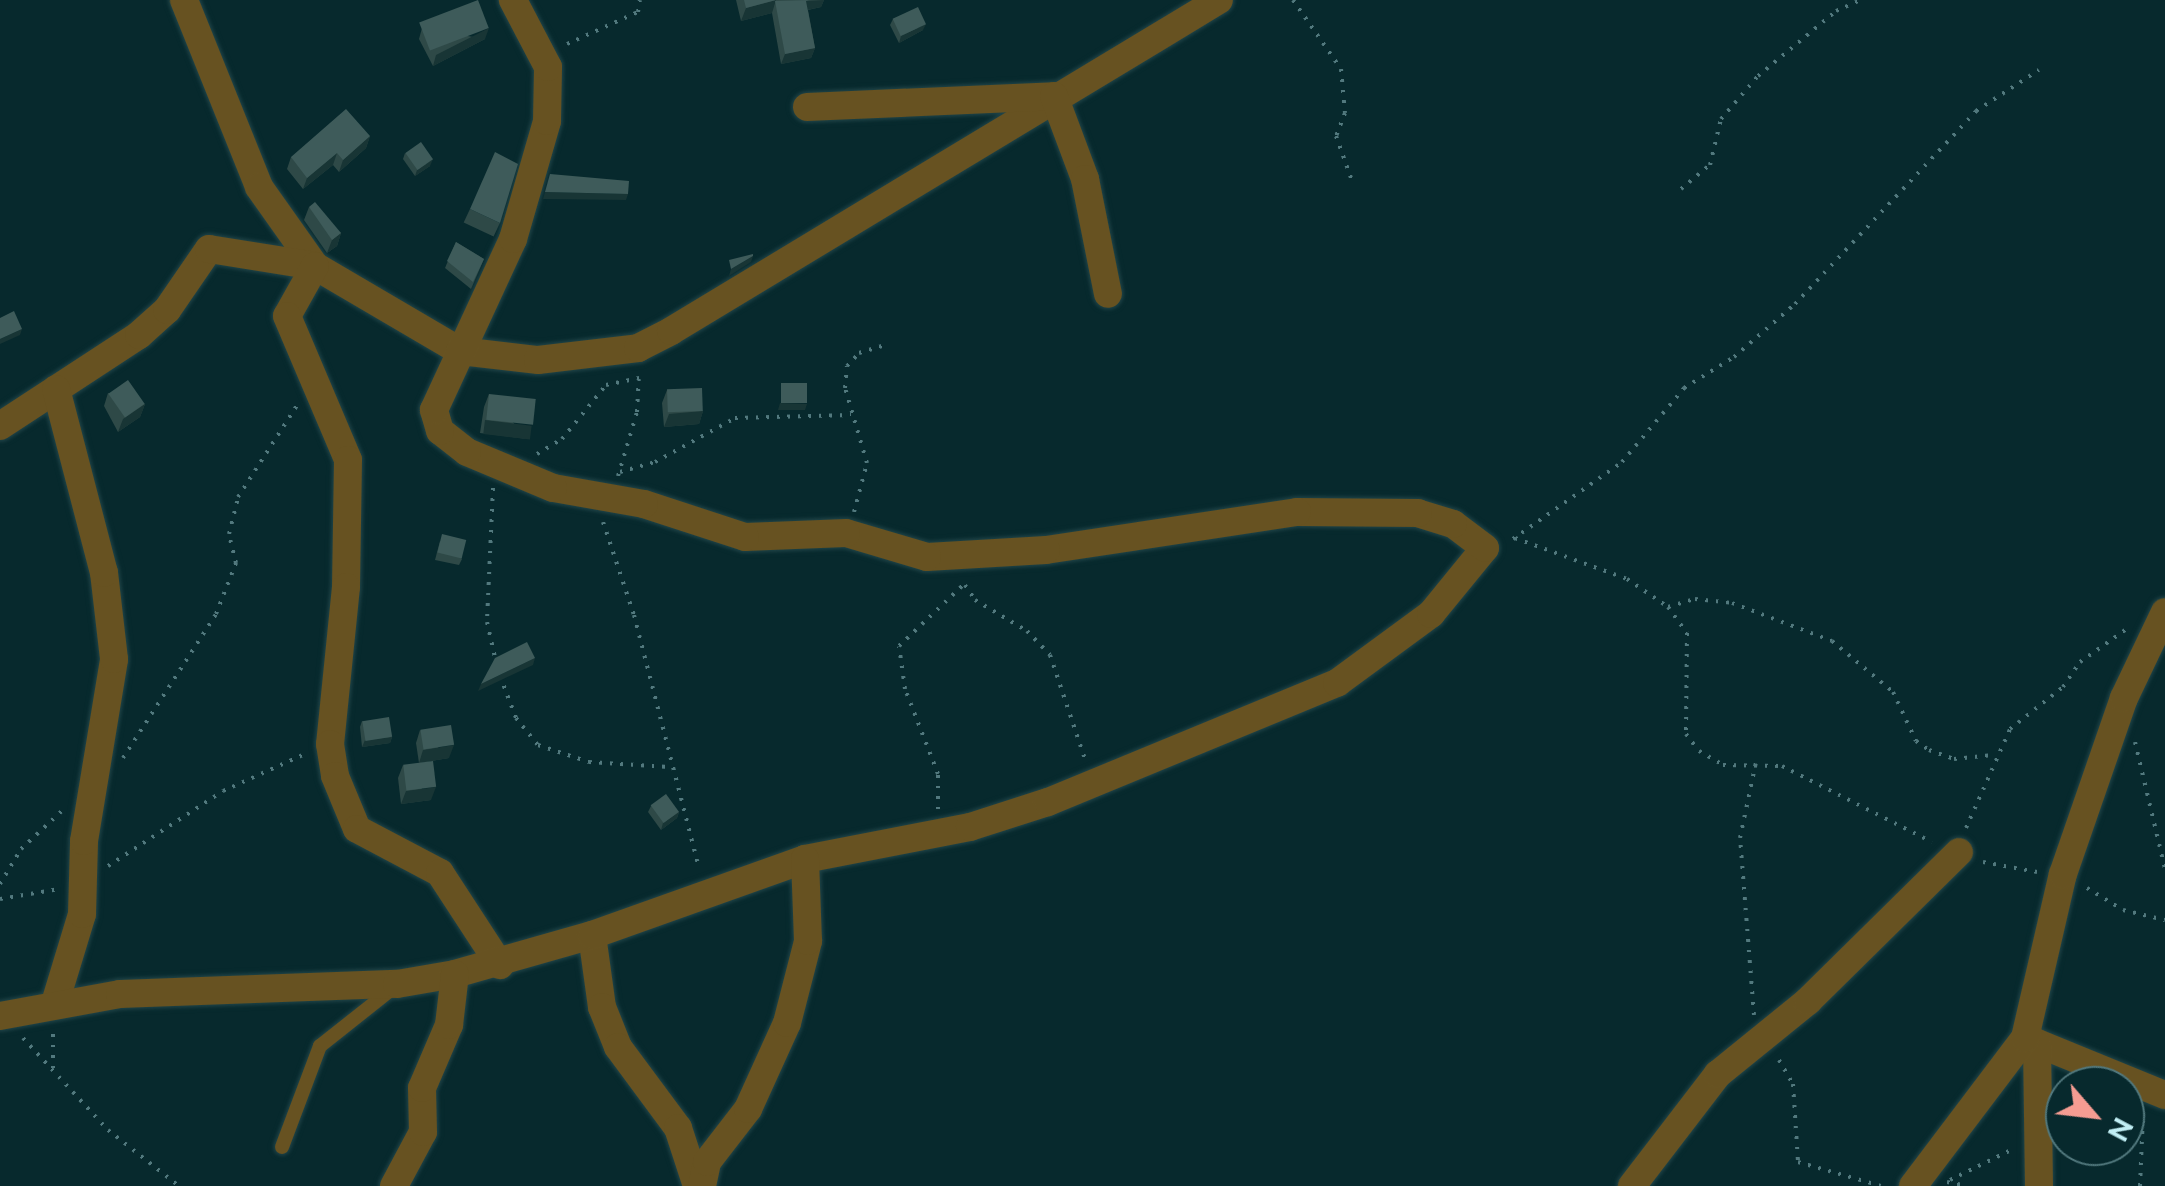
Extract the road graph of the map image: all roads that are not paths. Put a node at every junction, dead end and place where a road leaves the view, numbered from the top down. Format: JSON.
{"nodes":[{"id":1,"x":184,"y":0,"type":"edge"},
{"id":2,"x":513,"y":0,"type":"edge"},
{"id":3,"x":1219,"y":0,"type":"edge"},
{"id":4,"x":1054,"y":96,"type":"junction"},
{"id":5,"x":808,"y":108,"type":"dead end"},
{"id":6,"x":315,"y":266,"type":"junction"},
{"id":7,"x":1108,"y":294,"type":"dead end"},
{"id":8,"x":460,"y":350,"type":"junction"},
{"id":9,"x":56,"y":389,"type":"junction"},
{"id":10,"x":0,"y":426,"type":"edge"},
{"id":11,"x":2165,"y":612,"type":"edge"},
{"id":12,"x":1959,"y":852,"type":"road end"},
{"id":13,"x":805,"y":859,"type":"junction"},
{"id":14,"x":592,"y":935,"type":"junction"},
{"id":15,"x":500,"y":965,"type":"junction"},
{"id":16,"x":455,"y":974,"type":"junction"},
{"id":17,"x":397,"y":984,"type":"junction"},
{"id":18,"x":56,"y":1003,"type":"junction"},
{"id":19,"x":7,"y":1022,"type":"edge"},
{"id":20,"x":2031,"y":1041,"type":"junction"},
{"id":21,"x":2155,"y":1092,"type":"edge"},
{"id":22,"x":282,"y":1148,"type":"dead end"},
{"id":23,"x":394,"y":1186,"type":"edge"},
{"id":24,"x":699,"y":1186,"type":"edge"},
{"id":25,"x":1632,"y":1186,"type":"edge"},
{"id":26,"x":1913,"y":1186,"type":"edge"},
{"id":27,"x":2039,"y":1186,"type":"edge"}],
"edges":[{"from":1,"to":6,"type":"street"},
{"from":2,"to":8,"type":"street"},
{"from":3,"to":4,"type":"street"},
{"from":4,"to":5,"type":"street"},
{"from":4,"to":7,"type":"street"},
{"from":4,"to":8,"type":"street"},
{"from":6,"to":8,"type":"street"},
{"from":6,"to":9,"type":"street"},
{"from":6,"to":15,"type":"street"},
{"from":8,"to":13,"type":"street"},
{"from":9,"to":10,"type":"street"},
{"from":9,"to":18,"type":"street"},
{"from":11,"to":20,"type":"street"},
{"from":12,"to":25,"type":"street"},
{"from":13,"to":14,"type":"street"},
{"from":13,"to":24,"type":"street"},
{"from":14,"to":15,"type":"street"},
{"from":14,"to":24,"type":"street"},
{"from":15,"to":16,"type":"street"},
{"from":16,"to":17,"type":"street"},
{"from":16,"to":23,"type":"street"},
{"from":17,"to":18,"type":"street"},
{"from":17,"to":22,"type":"lane"},
{"from":18,"to":19,"type":"street"},
{"from":20,"to":21,"type":"street"},
{"from":20,"to":26,"type":"street"},
{"from":20,"to":27,"type":"street"}]}
